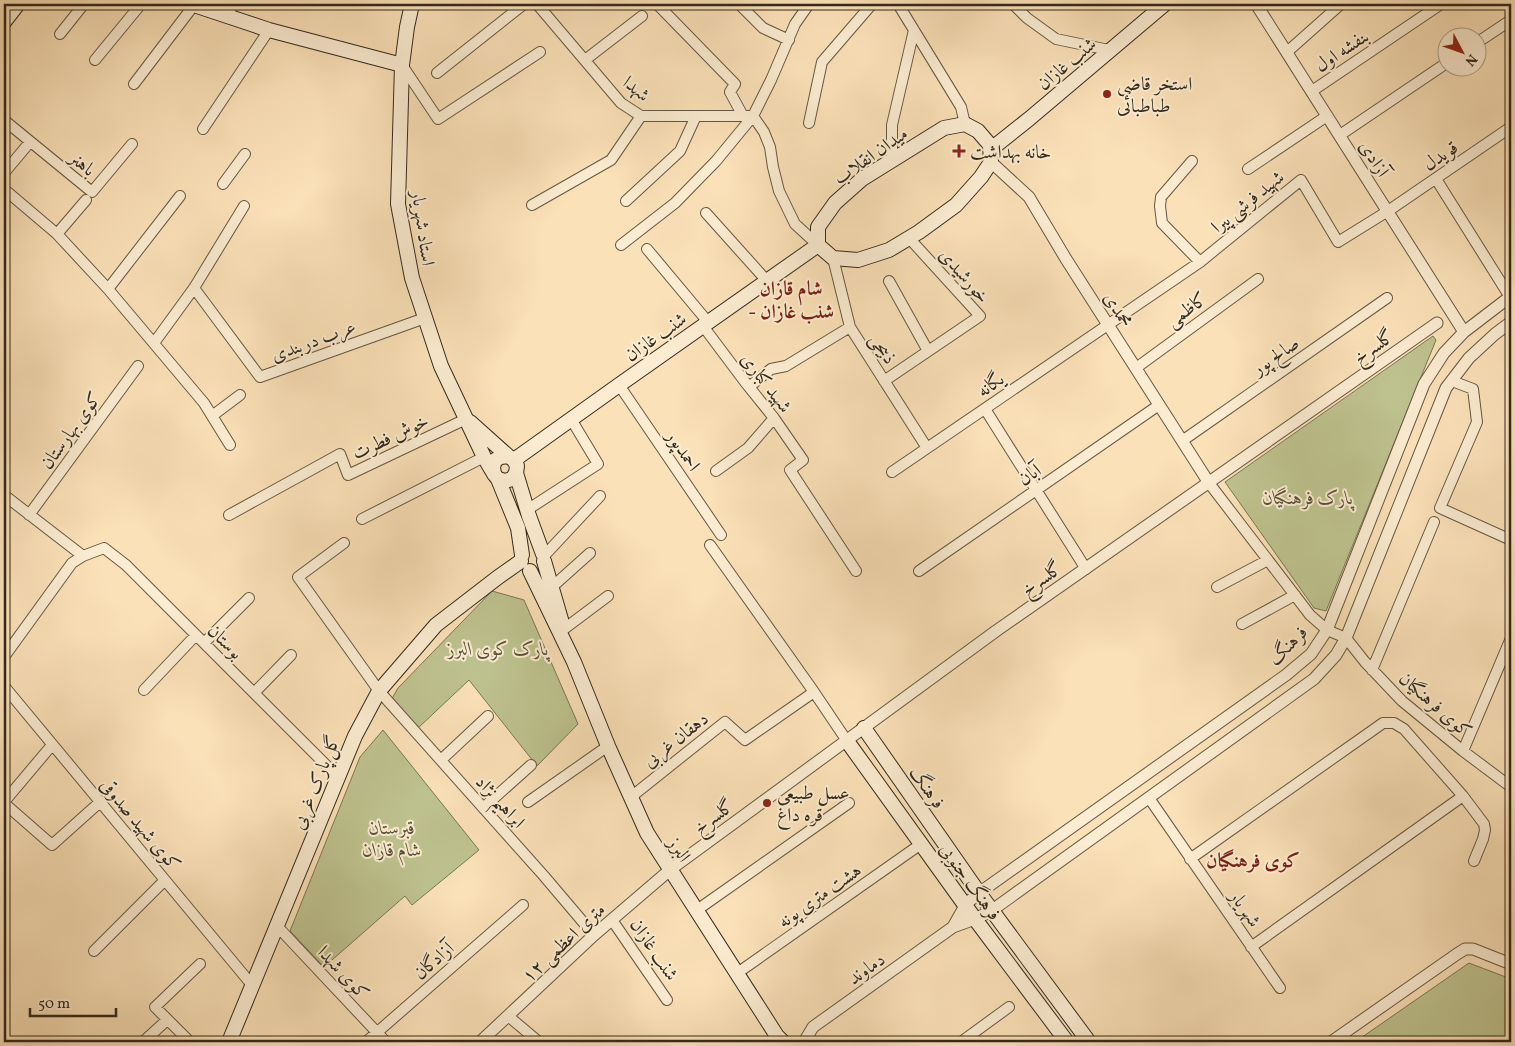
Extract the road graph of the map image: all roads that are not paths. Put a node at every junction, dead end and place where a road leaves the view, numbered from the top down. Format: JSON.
{"nodes":[{"id":1,"x":18,"y":4,"type":"edge"},
{"id":2,"x":84,"y":4,"type":"edge"},
{"id":3,"x":141,"y":4,"type":"edge"},
{"id":4,"x":192,"y":4,"type":"edge"},
{"id":5,"x":412,"y":4,"type":"edge"},
{"id":6,"x":524,"y":4,"type":"edge"},
{"id":7,"x":537,"y":4,"type":"edge"},
{"id":8,"x":658,"y":4,"type":"edge"},
{"id":9,"x":739,"y":4,"type":"edge"},
{"id":10,"x":809,"y":4,"type":"edge"},
{"id":11,"x":872,"y":4,"type":"edge"},
{"id":12,"x":898,"y":4,"type":"edge"},
{"id":13,"x":1014,"y":4,"type":"edge"},
{"id":14,"x":1164,"y":4,"type":"edge"},
{"id":15,"x":1256,"y":4,"type":"edge"},
{"id":16,"x":1340,"y":4,"type":"edge"},
{"id":17,"x":1441,"y":4,"type":"edge"},
{"id":18,"x":230,"y":10,"type":"edge"},
{"id":19,"x":642,"y":16,"type":"dead end"},
{"id":20,"x":1511,"y":20,"type":"edge"},
{"id":21,"x":4,"y":22,"type":"edge"},
{"id":22,"x":269,"y":30,"type":"junction"},
{"id":23,"x":914,"y":30,"type":"junction"},
{"id":24,"x":60,"y":34,"type":"dead end"},
{"id":25,"x":1488,"y":35,"type":"edge"},
{"id":26,"x":789,"y":40,"type":"junction"},
{"id":27,"x":1109,"y":50,"type":"junction"},
{"id":28,"x":540,"y":52,"type":"dead end"},
{"id":29,"x":1287,"y":52,"type":"junction"},
{"id":30,"x":95,"y":60,"type":"dead end"},
{"id":31,"x":585,"y":60,"type":"junction"},
{"id":32,"x":402,"y":65,"type":"junction"},
{"id":33,"x":1438,"y":69,"type":"edge"},
{"id":34,"x":437,"y":73,"type":"dead end"},
{"id":35,"x":134,"y":84,"type":"dead end"},
{"id":36,"x":1312,"y":91,"type":"junction"},
{"id":37,"x":641,"y":116,"type":"junction"},
{"id":38,"x":696,"y":116,"type":"junction"},
{"id":39,"x":748,"y":116,"type":"junction"},
{"id":40,"x":1328,"y":116,"type":"junction"},
{"id":41,"x":4,"y":120,"type":"edge"},
{"id":42,"x":809,"y":123,"type":"dead end"},
{"id":43,"x":965,"y":124,"type":"junction"},
{"id":44,"x":1511,"y":128,"type":"edge"},
{"id":45,"x":202,"y":129,"type":"dead end"},
{"id":46,"x":1340,"y":135,"type":"junction"},
{"id":47,"x":30,"y":142,"type":"junction"},
{"id":48,"x":132,"y":144,"type":"dead end"},
{"id":49,"x":245,"y":154,"type":"dead end"},
{"id":50,"x":990,"y":156,"type":"junction"},
{"id":51,"x":892,"y":159,"type":"junction"},
{"id":52,"x":1192,"y":161,"type":"dead end"},
{"id":53,"x":1248,"y":169,"type":"dead end"},
{"id":54,"x":4,"y":173,"type":"edge"},
{"id":55,"x":1436,"y":179,"type":"junction"},
{"id":56,"x":223,"y":184,"type":"dead end"},
{"id":57,"x":4,"y":189,"type":"edge"},
{"id":58,"x":180,"y":196,"type":"dead end"},
{"id":59,"x":86,"y":200,"type":"dead end"},
{"id":60,"x":626,"y":201,"type":"dead end"},
{"id":61,"x":532,"y":204,"type":"dead end"},
{"id":62,"x":244,"y":206,"type":"dead end"},
{"id":63,"x":1388,"y":211,"type":"junction"},
{"id":64,"x":706,"y":213,"type":"dead end"},
{"id":65,"x":57,"y":234,"type":"junction"},
{"id":66,"x":909,"y":238,"type":"junction"},
{"id":67,"x":621,"y":245,"type":"dead end"},
{"id":68,"x":818,"y":245,"type":"junction"},
{"id":69,"x":648,"y":249,"type":"dead end"},
{"id":70,"x":834,"y":258,"type":"junction"},
{"id":71,"x":1200,"y":262,"type":"junction"},
{"id":72,"x":1258,"y":279,"type":"dead end"},
{"id":73,"x":767,"y":281,"type":"junction"},
{"id":74,"x":889,"y":281,"type":"dead end"},
{"id":75,"x":194,"y":288,"type":"junction"},
{"id":76,"x":108,"y":289,"type":"junction"},
{"id":77,"x":1511,"y":296,"type":"edge"},
{"id":78,"x":1387,"y":298,"type":"dead end"},
{"id":79,"x":425,"y":318,"type":"junction"},
{"id":80,"x":1511,"y":322,"type":"edge"},
{"id":81,"x":1437,"y":323,"type":"dead end"},
{"id":82,"x":706,"y":324,"type":"junction"},
{"id":83,"x":1107,"y":324,"type":"junction"},
{"id":84,"x":850,"y":327,"type":"junction"},
{"id":85,"x":1464,"y":332,"type":"junction"},
{"id":86,"x":154,"y":343,"type":"junction"},
{"id":87,"x":928,"y":351,"type":"junction"},
{"id":88,"x":138,"y":366,"type":"dead end"},
{"id":89,"x":1136,"y":368,"type":"junction"},
{"id":90,"x":884,"y":381,"type":"junction"},
{"id":91,"x":1452,"y":381,"type":"junction"},
{"id":92,"x":619,"y":385,"type":"junction"},
{"id":93,"x":749,"y":387,"type":"junction"},
{"id":94,"x":240,"y":395,"type":"dead end"},
{"id":95,"x":1159,"y":405,"type":"junction"},
{"id":96,"x":984,"y":409,"type":"junction"},
{"id":97,"x":212,"y":416,"type":"junction"},
{"id":98,"x":466,"y":418,"type":"junction"},
{"id":99,"x":774,"y":418,"type":"junction"},
{"id":100,"x":571,"y":419,"type":"junction"},
{"id":101,"x":1182,"y":441,"type":"junction"},
{"id":102,"x":230,"y":444,"type":"dead end"},
{"id":103,"x":927,"y":448,"type":"junction"},
{"id":104,"x":484,"y":457,"type":"junction"},
{"id":105,"x":513,"y":463,"type":"junction"},
{"id":106,"x":716,"y":471,"type":"dead end"},
{"id":107,"x":892,"y":472,"type":"dead end"},
{"id":108,"x":496,"y":476,"type":"junction"},
{"id":109,"x":1209,"y":483,"type":"junction"},
{"id":110,"x":1036,"y":490,"type":"junction"},
{"id":111,"x":4,"y":495,"type":"edge"},
{"id":112,"x":600,"y":496,"type":"dead end"},
{"id":113,"x":527,"y":510,"type":"junction"},
{"id":114,"x":30,"y":515,"type":"junction"},
{"id":115,"x":229,"y":515,"type":"dead end"},
{"id":116,"x":362,"y":519,"type":"dead end"},
{"id":117,"x":1434,"y":522,"type":"dead end"},
{"id":118,"x":721,"y":534,"type":"dead end"},
{"id":119,"x":1511,"y":540,"type":"edge"},
{"id":120,"x":344,"y":543,"type":"dead end"},
{"id":121,"x":710,"y":545,"type":"dead end"},
{"id":122,"x":590,"y":553,"type":"dead end"},
{"id":123,"x":83,"y":556,"type":"junction"},
{"id":124,"x":544,"y":557,"type":"junction"},
{"id":125,"x":1268,"y":560,"type":"junction"},
{"id":126,"x":524,"y":564,"type":"junction"},
{"id":127,"x":1086,"y":569,"type":"junction"},
{"id":128,"x":856,"y":571,"type":"dead end"},
{"id":129,"x":919,"y":571,"type":"dead end"},
{"id":130,"x":552,"y":586,"type":"junction"},
{"id":131,"x":1218,"y":587,"type":"dead end"},
{"id":132,"x":1294,"y":595,"type":"junction"},
{"id":133,"x":608,"y":596,"type":"dead end"},
{"id":134,"x":250,"y":598,"type":"dead end"},
{"id":135,"x":1242,"y":624,"type":"dead end"},
{"id":136,"x":564,"y":629,"type":"junction"},
{"id":137,"x":1327,"y":630,"type":"junction"},
{"id":138,"x":196,"y":635,"type":"junction"},
{"id":139,"x":1346,"y":638,"type":"junction"},
{"id":140,"x":1511,"y":638,"type":"edge"},
{"id":141,"x":204,"y":643,"type":"junction"},
{"id":142,"x":292,"y":655,"type":"dead end"},
{"id":143,"x":4,"y":657,"type":"edge"},
{"id":144,"x":574,"y":662,"type":"junction"},
{"id":145,"x":1372,"y":670,"type":"junction"},
{"id":146,"x":4,"y":686,"type":"edge"},
{"id":147,"x":144,"y":690,"type":"dead end"},
{"id":148,"x":379,"y":691,"type":"junction"},
{"id":149,"x":814,"y":692,"type":"junction"},
{"id":150,"x":254,"y":694,"type":"junction"},
{"id":151,"x":488,"y":716,"type":"dead end"},
{"id":152,"x":864,"y":728,"type":"junction"},
{"id":153,"x":847,"y":741,"type":"junction"},
{"id":154,"x":52,"y":745,"type":"junction"},
{"id":155,"x":1188,"y":745,"type":"junction"},
{"id":156,"x":608,"y":746,"type":"junction"},
{"id":157,"x":1463,"y":751,"type":"junction"},
{"id":158,"x":441,"y":760,"type":"junction"},
{"id":159,"x":1200,"y":762,"type":"junction"},
{"id":160,"x":531,"y":766,"type":"dead end"},
{"id":161,"x":338,"y":777,"type":"junction"},
{"id":162,"x":1511,"y":787,"type":"edge"},
{"id":163,"x":1464,"y":796,"type":"junction"},
{"id":164,"x":631,"y":797,"type":"junction"},
{"id":165,"x":1149,"y":798,"type":"junction"},
{"id":166,"x":4,"y":802,"type":"edge"},
{"id":167,"x":100,"y":802,"type":"junction"},
{"id":168,"x":528,"y":802,"type":"dead end"},
{"id":169,"x":849,"y":803,"type":"dead end"},
{"id":170,"x":483,"y":808,"type":"junction"},
{"id":171,"x":921,"y":844,"type":"junction"},
{"id":172,"x":1190,"y":859,"type":"junction"},
{"id":173,"x":1474,"y":861,"type":"dead end"},
{"id":174,"x":671,"y":869,"type":"junction"},
{"id":175,"x":165,"y":880,"type":"junction"},
{"id":176,"x":979,"y":893,"type":"junction"},
{"id":177,"x":966,"y":904,"type":"junction"},
{"id":178,"x":523,"y":905,"type":"dead end"},
{"id":179,"x":697,"y":910,"type":"junction"},
{"id":180,"x":991,"y":911,"type":"junction"},
{"id":181,"x":976,"y":919,"type":"junction"},
{"id":182,"x":612,"y":920,"type":"junction"},
{"id":183,"x":276,"y":926,"type":"junction"},
{"id":184,"x":953,"y":927,"type":"junction"},
{"id":185,"x":594,"y":935,"type":"junction"},
{"id":186,"x":1251,"y":946,"type":"junction"},
{"id":187,"x":94,"y":951,"type":"dead end"},
{"id":188,"x":200,"y":964,"type":"dead end"},
{"id":189,"x":1511,"y":964,"type":"edge"},
{"id":190,"x":736,"y":974,"type":"junction"},
{"id":191,"x":252,"y":985,"type":"junction"},
{"id":192,"x":1280,"y":988,"type":"dead end"},
{"id":193,"x":667,"y":1000,"type":"dead end"},
{"id":194,"x":1009,"y":1007,"type":"dead end"},
{"id":195,"x":508,"y":1016,"type":"junction"},
{"id":196,"x":167,"y":1020,"type":"junction"},
{"id":197,"x":377,"y":1033,"type":"junction"},
{"id":198,"x":143,"y":1042,"type":"edge"},
{"id":199,"x":190,"y":1042,"type":"edge"},
{"id":200,"x":228,"y":1042,"type":"edge"},
{"id":201,"x":366,"y":1042,"type":"edge"},
{"id":202,"x":386,"y":1042,"type":"edge"},
{"id":203,"x":480,"y":1042,"type":"edge"},
{"id":204,"x":538,"y":1042,"type":"edge"},
{"id":205,"x":783,"y":1042,"type":"edge"},
{"id":206,"x":804,"y":1042,"type":"edge"},
{"id":207,"x":962,"y":1042,"type":"edge"},
{"id":208,"x":1067,"y":1042,"type":"edge"},
{"id":209,"x":1089,"y":1042,"type":"edge"},
{"id":210,"x":1330,"y":1042,"type":"edge"}],
"edges":[{"from":1,"to":21,"type":"main road"},
{"from":2,"to":24,"type":"street"},
{"from":3,"to":30,"type":"street"},
{"from":4,"to":18,"type":"main road"},
{"from":4,"to":35,"type":"street"},
{"from":5,"to":32,"type":"main road","name":"استاد شهریار"},
{"from":6,"to":34,"type":"street"},
{"from":7,"to":31,"type":"street","name":"شهدا"},
{"from":8,"to":39,"type":"street"},
{"from":9,"to":26,"type":"street"},
{"from":10,"to":26,"type":"street"},
{"from":11,"to":42,"type":"street"},
{"from":12,"to":23,"type":"street"},
{"from":13,"to":27,"type":"street"},
{"from":14,"to":27,"type":"main road","name":"شنب غازان"},
{"from":15,"to":29,"type":"street","name":"آزادی"},
{"from":16,"to":29,"type":"street"},
{"from":17,"to":36,"type":"street","name":"بنفشه اول"},
{"from":18,"to":22,"type":"main road"},
{"from":19,"to":31,"type":"street"},
{"from":20,"to":25,"type":"street"},
{"from":22,"to":32,"type":"main road"},
{"from":22,"to":45,"type":"street"},
{"from":23,"to":43,"type":"street"},
{"from":23,"to":51,"type":"street"},
{"from":26,"to":39,"type":"street"},
{"from":27,"to":50,"type":"main road","name":"شنب غازان"},
{"from":28,"to":32,"type":"street"},
{"from":29,"to":36,"type":"street","name":"آزادی"},
{"from":31,"to":37,"type":"street","name":"شهدا"},
{"from":32,"to":79,"type":"main road","name":"استاد شهریار"},
{"from":33,"to":46,"type":"street"},
{"from":36,"to":40,"type":"street","name":"آزادی"},
{"from":37,"to":38,"type":"street","name":"شهدا"},
{"from":37,"to":61,"type":"street"},
{"from":38,"to":39,"type":"street","name":"شهدا"},
{"from":38,"to":60,"type":"street"},
{"from":39,"to":67,"type":"street"},
{"from":39,"to":68,"type":"street"},
{"from":40,"to":46,"type":"street","name":"آزادی"},
{"from":40,"to":53,"type":"street"},
{"from":41,"to":47,"type":"street","name":"باهنر"},
{"from":43,"to":50,"type":"main road"},
{"from":43,"to":51,"type":"main road","name":"میدان انقلاب"},
{"from":44,"to":55,"type":"street","name":"قویدل"},
{"from":46,"to":63,"type":"street","name":"آزادی"},
{"from":47,"to":48,"type":"street","name":"باهنر"},
{"from":47,"to":54,"type":"street"},
{"from":49,"to":56,"type":"street"},
{"from":50,"to":66,"type":"main road"},
{"from":50,"to":83,"type":"street","name":"محمدی"},
{"from":51,"to":68,"type":"main road","name":"میدان انقلاب"},
{"from":52,"to":71,"type":"street"},
{"from":55,"to":63,"type":"street","name":"قویدل"},
{"from":55,"to":77,"type":"street"},
{"from":57,"to":65,"type":"street"},
{"from":58,"to":76,"type":"street"},
{"from":59,"to":65,"type":"street"},
{"from":62,"to":75,"type":"street"},
{"from":63,"to":71,"type":"street","name":"شهید فرشی پیرا"},
{"from":63,"to":85,"type":"street","name":"آزادی"},
{"from":64,"to":73,"type":"street"},
{"from":65,"to":76,"type":"street"},
{"from":66,"to":70,"type":"main road"},
{"from":66,"to":87,"type":"street","name":"خورشیدی"},
{"from":68,"to":70,"type":"main road"},
{"from":68,"to":73,"type":"main road","name":"شنب غازان"},
{"from":69,"to":82,"type":"street","name":"شهید کباری"},
{"from":70,"to":84,"type":"street","name":"ذبیحی"},
{"from":71,"to":83,"type":"street","name":"شهید فرشی پیرا"},
{"from":72,"to":89,"type":"street","name":"کاظمی"},
{"from":73,"to":82,"type":"main road","name":"شنب غازان"},
{"from":74,"to":87,"type":"street"},
{"from":75,"to":79,"type":"street","name":"عرب دربندی"},
{"from":75,"to":86,"type":"street"},
{"from":76,"to":86,"type":"street"},
{"from":77,"to":85,"type":"street","name":"فرهنگ"},
{"from":78,"to":101,"type":"street","name":"صالح پور"},
{"from":79,"to":98,"type":"main road","name":"استاد شهریار"},
{"from":80,"to":91,"type":"street"},
{"from":81,"to":109,"type":"street","name":"گلسرخ"},
{"from":82,"to":92,"type":"main road","name":"شنب غازان"},
{"from":82,"to":93,"type":"street","name":"شهید کباری"},
{"from":83,"to":89,"type":"street","name":"محمدی"},
{"from":83,"to":96,"type":"street","name":"یگانه"},
{"from":84,"to":90,"type":"street","name":"ذبیحی"},
{"from":84,"to":93,"type":"street"},
{"from":85,"to":137,"type":"street","name":"فرهنگ"},
{"from":86,"to":97,"type":"street"},
{"from":87,"to":90,"type":"street","name":"خورشیدی"},
{"from":88,"to":114,"type":"street","name":"کوی بهارستان"},
{"from":89,"to":95,"type":"street","name":"محمدی"},
{"from":90,"to":103,"type":"street","name":"ذبیحی"},
{"from":91,"to":119,"type":"street"},
{"from":91,"to":139,"type":"street"},
{"from":92,"to":100,"type":"main road","name":"شنب غازان"},
{"from":92,"to":118,"type":"street","name":"احمدپور"},
{"from":93,"to":99,"type":"street","name":"شهید کباری"},
{"from":94,"to":97,"type":"street"},
{"from":95,"to":101,"type":"street","name":"محمدی"},
{"from":95,"to":110,"type":"street","name":"آبان"},
{"from":96,"to":103,"type":"street","name":"یگانه"},
{"from":96,"to":110,"type":"street"},
{"from":97,"to":102,"type":"street"},
{"from":98,"to":104,"type":"main road","name":"استاد شهریار"},
{"from":98,"to":105,"type":"main road","name":"استاد شهریار"},
{"from":98,"to":115,"type":"street","name":"خوش فطرت"},
{"from":99,"to":106,"type":"street"},
{"from":99,"to":128,"type":"street","name":"شهید کباری"},
{"from":100,"to":105,"type":"main road","name":"شنب غازان"},
{"from":100,"to":113,"type":"street"},
{"from":101,"to":109,"type":"street","name":"محمدی"},
{"from":103,"to":107,"type":"street","name":"یگانه"},
{"from":104,"to":108,"type":"main road","name":"استاد شهریار"},
{"from":104,"to":116,"type":"street"},
{"from":105,"to":108,"type":"main road"},
{"from":105,"to":108,"type":"main road"},
{"from":105,"to":113,"type":"main road","name":"البرز"},
{"from":108,"to":126,"type":"main road","name":"البرز"},
{"from":109,"to":125,"type":"street"},
{"from":109,"to":127,"type":"street","name":"گلسرخ"},
{"from":110,"to":127,"type":"street"},
{"from":110,"to":129,"type":"street","name":"آبان"},
{"from":111,"to":114,"type":"street"},
{"from":112,"to":124,"type":"street"},
{"from":113,"to":124,"type":"main road","name":"البرز"},
{"from":114,"to":123,"type":"street"},
{"from":117,"to":145,"type":"street"},
{"from":120,"to":148,"type":"street","name":"ابراهیم نژاد"},
{"from":121,"to":149,"type":"street"},
{"from":122,"to":130,"type":"street"},
{"from":123,"to":138,"type":"street","name":"بوستان"},
{"from":123,"to":143,"type":"street"},
{"from":124,"to":126,"type":"main road"},
{"from":124,"to":126,"type":"main road"},
{"from":124,"to":130,"type":"main road","name":"البرز"},
{"from":125,"to":131,"type":"street"},
{"from":125,"to":132,"type":"street"},
{"from":126,"to":144,"type":"main road","name":"البرز"},
{"from":126,"to":148,"type":"main road","name":"گل پارک غربی"},
{"from":127,"to":152,"type":"street","name":"گلسرخ"},
{"from":130,"to":136,"type":"main road","name":"البرز"},
{"from":132,"to":135,"type":"street"},
{"from":132,"to":137,"type":"street"},
{"from":133,"to":136,"type":"street"},
{"from":134,"to":141,"type":"street"},
{"from":136,"to":144,"type":"main road","name":"البرز"},
{"from":137,"to":139,"type":"street"},
{"from":137,"to":155,"type":"street","name":"فرهنگ"},
{"from":138,"to":141,"type":"street","name":"بوستان"},
{"from":138,"to":147,"type":"street"},
{"from":139,"to":145,"type":"street","name":"کوی فرهنگیان"},
{"from":139,"to":159,"type":"street"},
{"from":140,"to":157,"type":"street"},
{"from":141,"to":150,"type":"street","name":"بوستان"},
{"from":142,"to":150,"type":"street"},
{"from":144,"to":156,"type":"main road","name":"البرز"},
{"from":145,"to":157,"type":"street","name":"کوی فرهنگیان"},
{"from":146,"to":154,"type":"street","name":"کوی شهید صدوقی"},
{"from":148,"to":158,"type":"street","name":"ابراهیم نژاد"},
{"from":148,"to":161,"type":"main road","name":"گل پارک غربی"},
{"from":149,"to":153,"type":"street"},
{"from":149,"to":164,"type":"street","name":"دهقان غربی"},
{"from":150,"to":161,"type":"street","name":"بوستان"},
{"from":151,"to":158,"type":"street"},
{"from":152,"to":153,"type":"street","name":"گلسرخ"},
{"from":152,"to":176,"type":"main road","name":"فرهنگ"},
{"from":153,"to":171,"type":"main road","name":"فرهنگ جنوبی"},
{"from":153,"to":174,"type":"street","name":"گلسرخ"},
{"from":154,"to":166,"type":"street"},
{"from":154,"to":167,"type":"street","name":"کوی شهید صدوقی"},
{"from":155,"to":159,"type":"street"},
{"from":155,"to":176,"type":"street","name":"فرهنگ"},
{"from":156,"to":164,"type":"main road","name":"البرز"},
{"from":156,"to":168,"type":"street"},
{"from":157,"to":162,"type":"street","name":"کوی فرهنگیان"},
{"from":158,"to":170,"type":"street","name":"ابراهیم نژاد"},
{"from":159,"to":165,"type":"street"},
{"from":160,"to":170,"type":"street"},
{"from":161,"to":183,"type":"main road","name":"گل پارک غربی"},
{"from":163,"to":172,"type":"street"},
{"from":163,"to":173,"type":"street"},
{"from":163,"to":186,"type":"street"},
{"from":164,"to":174,"type":"main road","name":"البرز"},
{"from":165,"to":172,"type":"street","name":"شهریار"},
{"from":165,"to":180,"type":"street"},
{"from":166,"to":167,"type":"street"},
{"from":167,"to":175,"type":"street","name":"کوی شهید صدوقی"},
{"from":169,"to":179,"type":"street"},
{"from":170,"to":185,"type":"street","name":"ابراهیم نژاد"},
{"from":171,"to":177,"type":"main road","name":"فرهنگ جنوبی"},
{"from":171,"to":190,"type":"street","name":"هشت متری پونه"},
{"from":172,"to":186,"type":"street","name":"شهریار"},
{"from":174,"to":179,"type":"main road","name":"البرز"},
{"from":174,"to":182,"type":"street","name":"۱۲ متری اعظمی"},
{"from":175,"to":187,"type":"street"},
{"from":175,"to":191,"type":"street","name":"کوی شهید صدوقی"},
{"from":176,"to":177,"type":"street","name":"فرهنگ"},
{"from":176,"to":180,"type":"main road","name":"فرهنگ"},
{"from":177,"to":181,"type":"main road","name":"فرهنگ جنوبی"},
{"from":177,"to":184,"type":"street","name":"فرهنگ"},
{"from":178,"to":197,"type":"street","name":"آزادگان"},
{"from":179,"to":190,"type":"main road","name":"البرز"},
{"from":180,"to":181,"type":"street"},
{"from":180,"to":209,"type":"main road","name":"فرهنگ"},
{"from":181,"to":184,"type":"street"},
{"from":181,"to":208,"type":"main road","name":"فرهنگ جنوبی"},
{"from":182,"to":185,"type":"street","name":"۱۲ متری اعظمی"},
{"from":182,"to":193,"type":"street","name":"شنب غازان"},
{"from":183,"to":191,"type":"main road","name":"گل پارک غربی"},
{"from":183,"to":197,"type":"street","name":"کوی شهدا"},
{"from":184,"to":206,"type":"street","name":"دماوند"},
{"from":185,"to":195,"type":"street","name":"۱۲ متری اعظمی"},
{"from":186,"to":192,"type":"street","name":"شهریار"},
{"from":188,"to":196,"type":"street"},
{"from":189,"to":210,"type":"street"},
{"from":190,"to":205,"type":"main road","name":"البرز"},
{"from":191,"to":200,"type":"main road","name":"گل پارک غربی"},
{"from":194,"to":207,"type":"street"},
{"from":195,"to":203,"type":"street","name":"۱۲ متری اعظمی"},
{"from":195,"to":204,"type":"street"},
{"from":196,"to":198,"type":"street"},
{"from":196,"to":199,"type":"street"},
{"from":197,"to":201,"type":"street","name":"آزادگان"},
{"from":197,"to":202,"type":"street","name":"کوی شهدا"}]}
